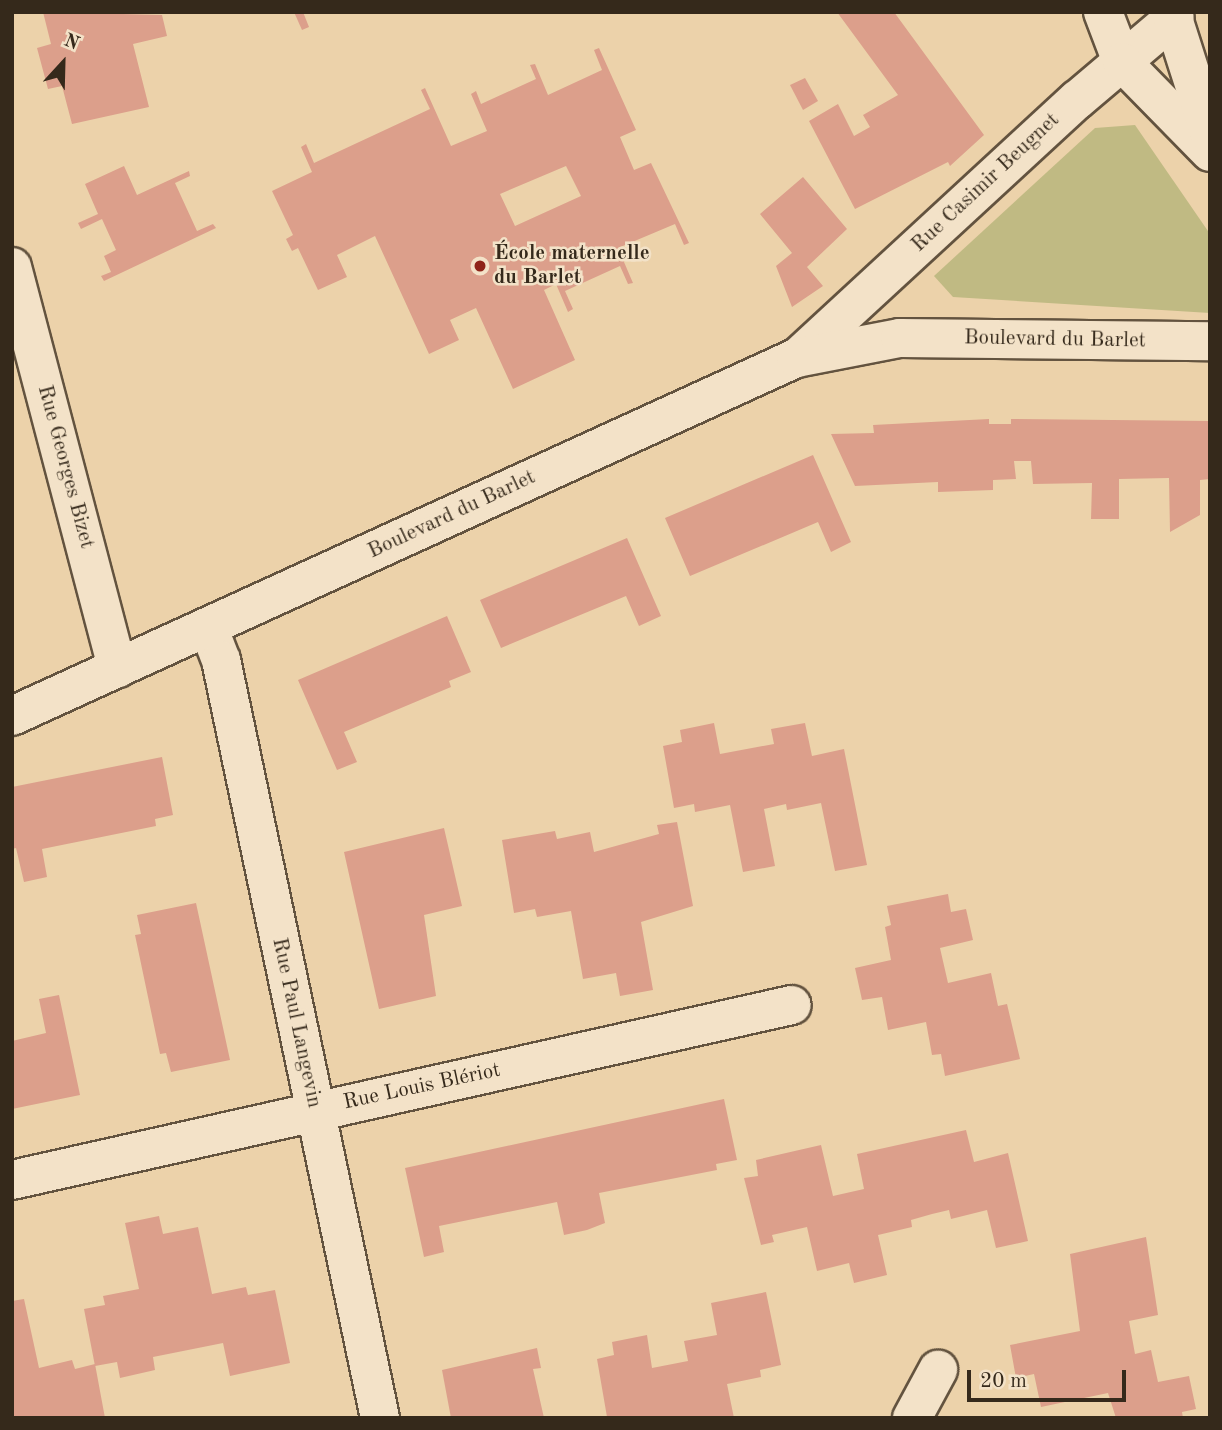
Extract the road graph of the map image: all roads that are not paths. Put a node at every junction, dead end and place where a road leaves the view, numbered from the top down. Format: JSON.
{"nodes":[{"id":1,"x":1103,"y":12,"type":"edge"},
{"id":2,"x":1175,"y":14,"type":"edge"},
{"id":3,"x":1122,"y":62,"type":"junction"},
{"id":4,"x":1210,"y":134,"type":"edge"},
{"id":5,"x":1210,"y":152,"type":"edge"},
{"id":6,"x":12,"y":267,"type":"edge"},
{"id":7,"x":872,"y":288,"type":"junction"},
{"id":8,"x":900,"y":338,"type":"junction"},
{"id":9,"x":1210,"y":341,"type":"edge"},
{"id":10,"x":796,"y":358,"type":"junction"},
{"id":11,"x":209,"y":629,"type":"junction"},
{"id":12,"x":117,"y":668,"type":"junction"},
{"id":13,"x":12,"y":716,"type":"edge"},
{"id":14,"x":792,"y":1005,"type":"dead end"},
{"id":15,"x":314,"y":1110,"type":"junction"},
{"id":16,"x":12,"y":1180,"type":"edge"},
{"id":17,"x":938,"y":1370,"type":"dead end"},
{"id":18,"x":380,"y":1418,"type":"edge"},
{"id":19,"x":912,"y":1418,"type":"edge"}],
"edges":[{"from":1,"to":3,"type":"street"},
{"from":2,"to":3,"type":"street","name":"Rue Casimir Beugnet"},
{"from":2,"to":4,"type":"street"},
{"from":3,"to":5,"type":"street"},
{"from":3,"to":7,"type":"street","name":"Rue Casimir Beugnet"},
{"from":6,"to":12,"type":"street","name":"Rue Georges Bizet"},
{"from":7,"to":8,"type":"street"},
{"from":7,"to":10,"type":"street","name":"Rue Casimir Beugnet"},
{"from":8,"to":9,"type":"street","name":"Boulevard du Barlet"},
{"from":8,"to":10,"type":"street","name":"Boulevard du Barlet"},
{"from":10,"to":11,"type":"street","name":"Boulevard du Barlet"},
{"from":11,"to":12,"type":"street","name":"Boulevard du Barlet"},
{"from":11,"to":15,"type":"street","name":"Rue Paul Langevin"},
{"from":12,"to":13,"type":"street","name":"Boulevard du Barlet"},
{"from":14,"to":15,"type":"street","name":"Rue Louis Blériot"},
{"from":15,"to":16,"type":"street","name":"Rue Louis Blériot"},
{"from":15,"to":18,"type":"street","name":"Rue Paul Langevin"},
{"from":17,"to":19,"type":"street"}]}
